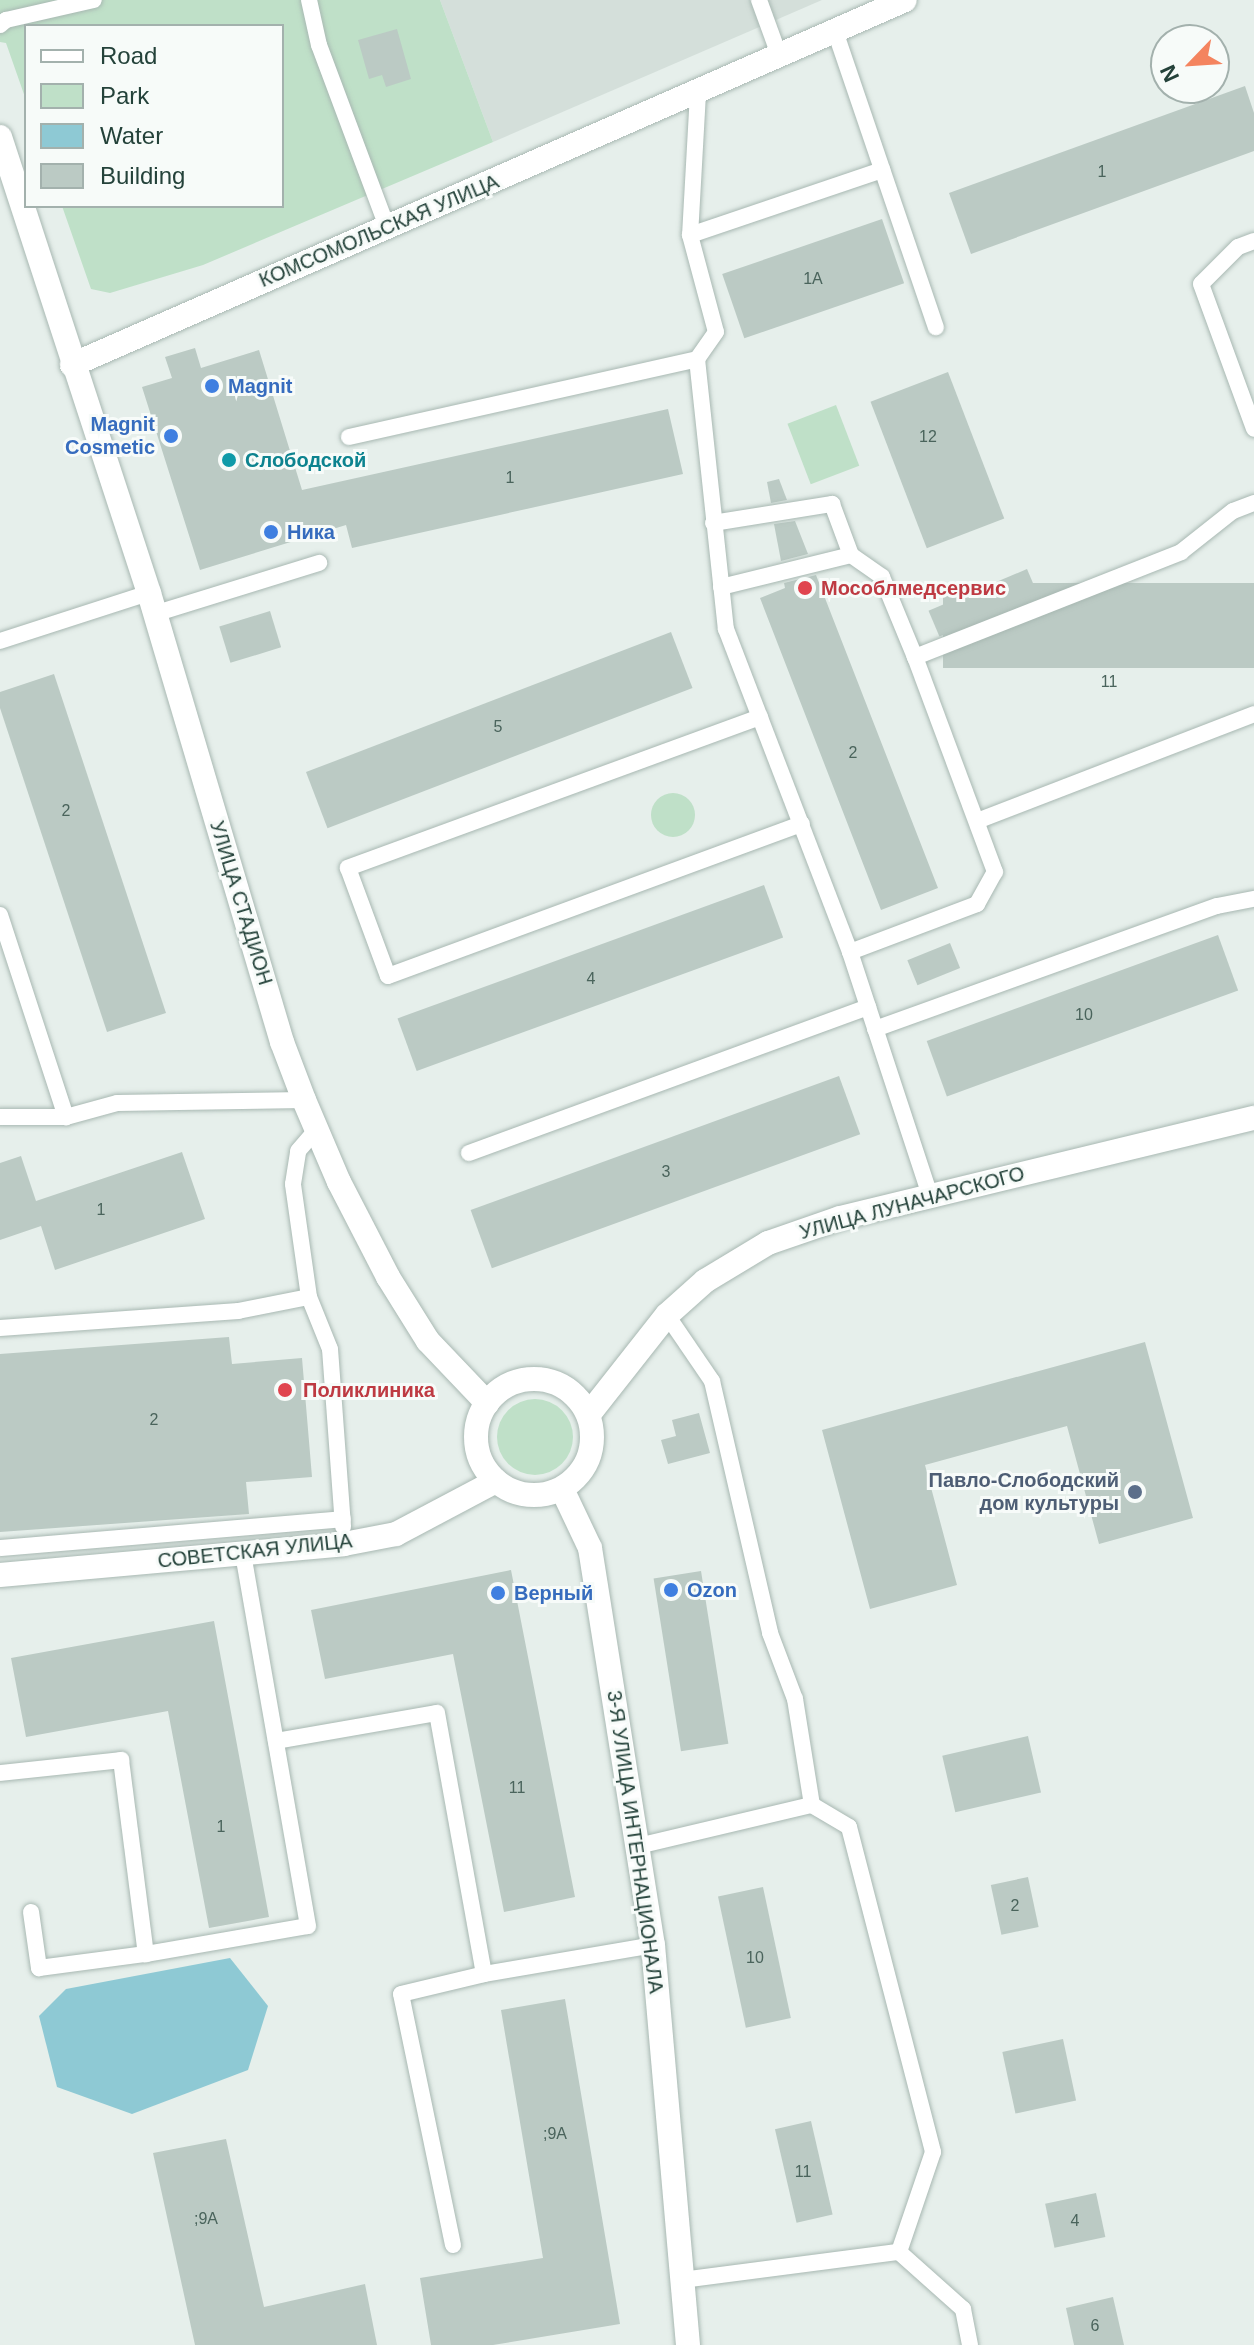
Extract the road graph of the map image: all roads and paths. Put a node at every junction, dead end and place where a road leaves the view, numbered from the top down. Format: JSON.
{"nodes":[{"id":1,"x":94,"y":0,"type":"edge"},
{"id":2,"x":309,"y":0,"type":"edge"},
{"id":3,"x":759,"y":0,"type":"edge"},
{"id":4,"x":905,"y":0,"type":"edge"},
{"id":5,"x":0,"y":25,"type":"edge"},
{"id":6,"x":835,"y":31,"type":"junction"},
{"id":7,"x":779,"y":55,"type":"junction"},
{"id":8,"x":698,"y":93,"type":"junction"},
{"id":9,"x":0,"y":137,"type":"edge"},
{"id":10,"x":882,"y":170,"type":"junction"},
{"id":11,"x":387,"y":227,"type":"junction"},
{"id":12,"x":690,"y":235,"type":"junction"},
{"id":13,"x":1254,"y":241,"type":"edge"},
{"id":14,"x":936,"y":327,"type":"dead end"},
{"id":15,"x":697,"y":359,"type":"junction"},
{"id":16,"x":72,"y":365,"type":"junction"},
{"id":17,"x":1254,"y":429,"type":"edge"},
{"id":18,"x":349,"y":437,"type":"dead end"},
{"id":19,"x":1254,"y":503,"type":"edge"},
{"id":20,"x":713,"y":523,"type":"junction"},
{"id":21,"x":851,"y":555,"type":"junction"},
{"id":22,"x":319,"y":563,"type":"dead end"},
{"id":23,"x":721,"y":587,"type":"junction"},
{"id":24,"x":152,"y":604,"type":"junction"},
{"id":25,"x":0,"y":641,"type":"edge"},
{"id":26,"x":915,"y":657,"type":"junction"},
{"id":27,"x":1254,"y":714,"type":"edge"},
{"id":28,"x":760,"y":717,"type":"junction"},
{"id":29,"x":977,"y":821,"type":"junction"},
{"id":30,"x":802,"y":824,"type":"junction"},
{"id":31,"x":1254,"y":899,"type":"edge"},
{"id":32,"x":0,"y":915,"type":"edge"},
{"id":33,"x":850,"y":952,"type":"junction"},
{"id":34,"x":868,"y":1007,"type":"junction"},
{"id":35,"x":875,"y":1029,"type":"junction"},
{"id":36,"x":304,"y":1100,"type":"junction"},
{"id":37,"x":0,"y":1117,"type":"edge"},
{"id":38,"x":66,"y":1117,"type":"junction"},
{"id":39,"x":1254,"y":1118,"type":"edge"},
{"id":40,"x":317,"y":1129,"type":"junction"},
{"id":41,"x":469,"y":1153,"type":"dead end"},
{"id":42,"x":930,"y":1196,"type":"junction"},
{"id":43,"x":309,"y":1297,"type":"junction"},
{"id":44,"x":667,"y":1315,"type":"junction"},
{"id":45,"x":0,"y":1328,"type":"edge"},
{"id":46,"x":487,"y":1403,"type":"junction"},
{"id":47,"x":589,"y":1414,"type":"junction"},
{"id":48,"x":496,"y":1481,"type":"junction"},
{"id":49,"x":562,"y":1489,"type":"junction"},
{"id":50,"x":343,"y":1519,"type":"junction"},
{"id":51,"x":344,"y":1544,"type":"junction"},
{"id":52,"x":0,"y":1548,"type":"edge"},
{"id":53,"x":243,"y":1553,"type":"junction"},
{"id":54,"x":0,"y":1575,"type":"edge"},
{"id":55,"x":276,"y":1741,"type":"junction"},
{"id":56,"x":0,"y":1773,"type":"edge"},
{"id":57,"x":812,"y":1805,"type":"junction"},
{"id":58,"x":638,"y":1846,"type":"junction"},
{"id":59,"x":31,"y":1912,"type":"dead end"},
{"id":60,"x":653,"y":1945,"type":"junction"},
{"id":61,"x":146,"y":1954,"type":"junction"},
{"id":62,"x":484,"y":1974,"type":"junction"},
{"id":63,"x":453,"y":2245,"type":"dead end"},
{"id":64,"x":899,"y":2252,"type":"junction"},
{"id":65,"x":682,"y":2280,"type":"junction"},
{"id":66,"x":688,"y":2345,"type":"edge"},
{"id":67,"x":970,"y":2345,"type":"edge"}],
"edges":[{"from":1,"to":5,"type":"lane"},
{"from":2,"to":11,"type":"lane"},
{"from":3,"to":7,"type":"lane"},
{"from":4,"to":6,"type":"street","name":"КОМСОМОЛЬСКАЯ УЛИЦА"},
{"from":6,"to":7,"type":"street","name":"КОМСОМОЛЬСКАЯ УЛИЦА"},
{"from":6,"to":10,"type":"lane"},
{"from":7,"to":8,"type":"street","name":"КОМСОМОЛЬСКАЯ УЛИЦА"},
{"from":8,"to":11,"type":"street","name":"КОМСОМОЛЬСКАЯ УЛИЦА"},
{"from":8,"to":12,"type":"lane"},
{"from":9,"to":16,"type":"street"},
{"from":10,"to":12,"type":"lane"},
{"from":10,"to":14,"type":"lane"},
{"from":11,"to":16,"type":"street","name":"КОМСОМОЛЬСКАЯ УЛИЦА"},
{"from":12,"to":15,"type":"lane"},
{"from":13,"to":17,"type":"lane"},
{"from":15,"to":18,"type":"lane"},
{"from":15,"to":20,"type":"lane"},
{"from":16,"to":24,"type":"street","name":"УЛИЦА СТАДИОН"},
{"from":19,"to":26,"type":"lane"},
{"from":20,"to":21,"type":"lane"},
{"from":20,"to":23,"type":"lane"},
{"from":21,"to":23,"type":"lane"},
{"from":21,"to":26,"type":"lane"},
{"from":22,"to":24,"type":"lane"},
{"from":23,"to":28,"type":"lane"},
{"from":24,"to":25,"type":"lane"},
{"from":24,"to":36,"type":"street","name":"УЛИЦА СТАДИОН"},
{"from":26,"to":29,"type":"lane"},
{"from":27,"to":29,"type":"lane"},
{"from":28,"to":30,"type":"lane"},
{"from":28,"to":30,"type":"lane"},
{"from":29,"to":33,"type":"lane"},
{"from":30,"to":33,"type":"lane"},
{"from":31,"to":35,"type":"lane"},
{"from":32,"to":38,"type":"lane"},
{"from":33,"to":34,"type":"lane"},
{"from":34,"to":35,"type":"lane"},
{"from":34,"to":41,"type":"lane"},
{"from":35,"to":42,"type":"lane"},
{"from":36,"to":38,"type":"lane"},
{"from":36,"to":40,"type":"street","name":"УЛИЦА СТАДИОН"},
{"from":37,"to":38,"type":"lane"},
{"from":39,"to":42,"type":"street","name":"УЛИЦА ЛУНАЧАРСКОГО"},
{"from":40,"to":43,"type":"lane"},
{"from":40,"to":46,"type":"street","name":"УЛИЦА СТАДИОН"},
{"from":42,"to":44,"type":"street","name":"УЛИЦА ЛУНАЧАРСКОГО"},
{"from":43,"to":45,"type":"lane"},
{"from":43,"to":50,"type":"lane"},
{"from":44,"to":47,"type":"street","name":"УЛИЦА ЛУНАЧАРСКОГО"},
{"from":44,"to":57,"type":"lane"},
{"from":46,"to":47,"type":"street"},
{"from":46,"to":48,"type":"street"},
{"from":47,"to":49,"type":"street"},
{"from":48,"to":49,"type":"street"},
{"from":48,"to":51,"type":"street","name":"СОВЕТСКАЯ УЛИЦА"},
{"from":49,"to":58,"type":"street","name":"3-Я УЛИЦА ИНТЕРНАЦИОНАЛА"},
{"from":50,"to":51,"type":"lane"},
{"from":50,"to":52,"type":"lane"},
{"from":51,"to":53,"type":"street","name":"СОВЕТСКАЯ УЛИЦА"},
{"from":53,"to":54,"type":"street","name":"СОВЕТСКАЯ УЛИЦА"},
{"from":53,"to":55,"type":"lane"},
{"from":55,"to":61,"type":"lane"},
{"from":55,"to":62,"type":"lane"},
{"from":56,"to":61,"type":"lane"},
{"from":57,"to":58,"type":"lane"},
{"from":57,"to":64,"type":"lane"},
{"from":58,"to":60,"type":"street","name":"3-Я УЛИЦА ИНТЕРНАЦИОНАЛА"},
{"from":59,"to":61,"type":"lane"},
{"from":60,"to":62,"type":"lane"},
{"from":60,"to":65,"type":"street","name":"3-Я УЛИЦА ИНТЕРНАЦИОНАЛА"},
{"from":62,"to":63,"type":"lane"},
{"from":64,"to":65,"type":"lane"},
{"from":64,"to":67,"type":"lane"},
{"from":65,"to":66,"type":"street","name":"3-Я УЛИЦА ИНТЕРНАЦИОНАЛА"}]}
